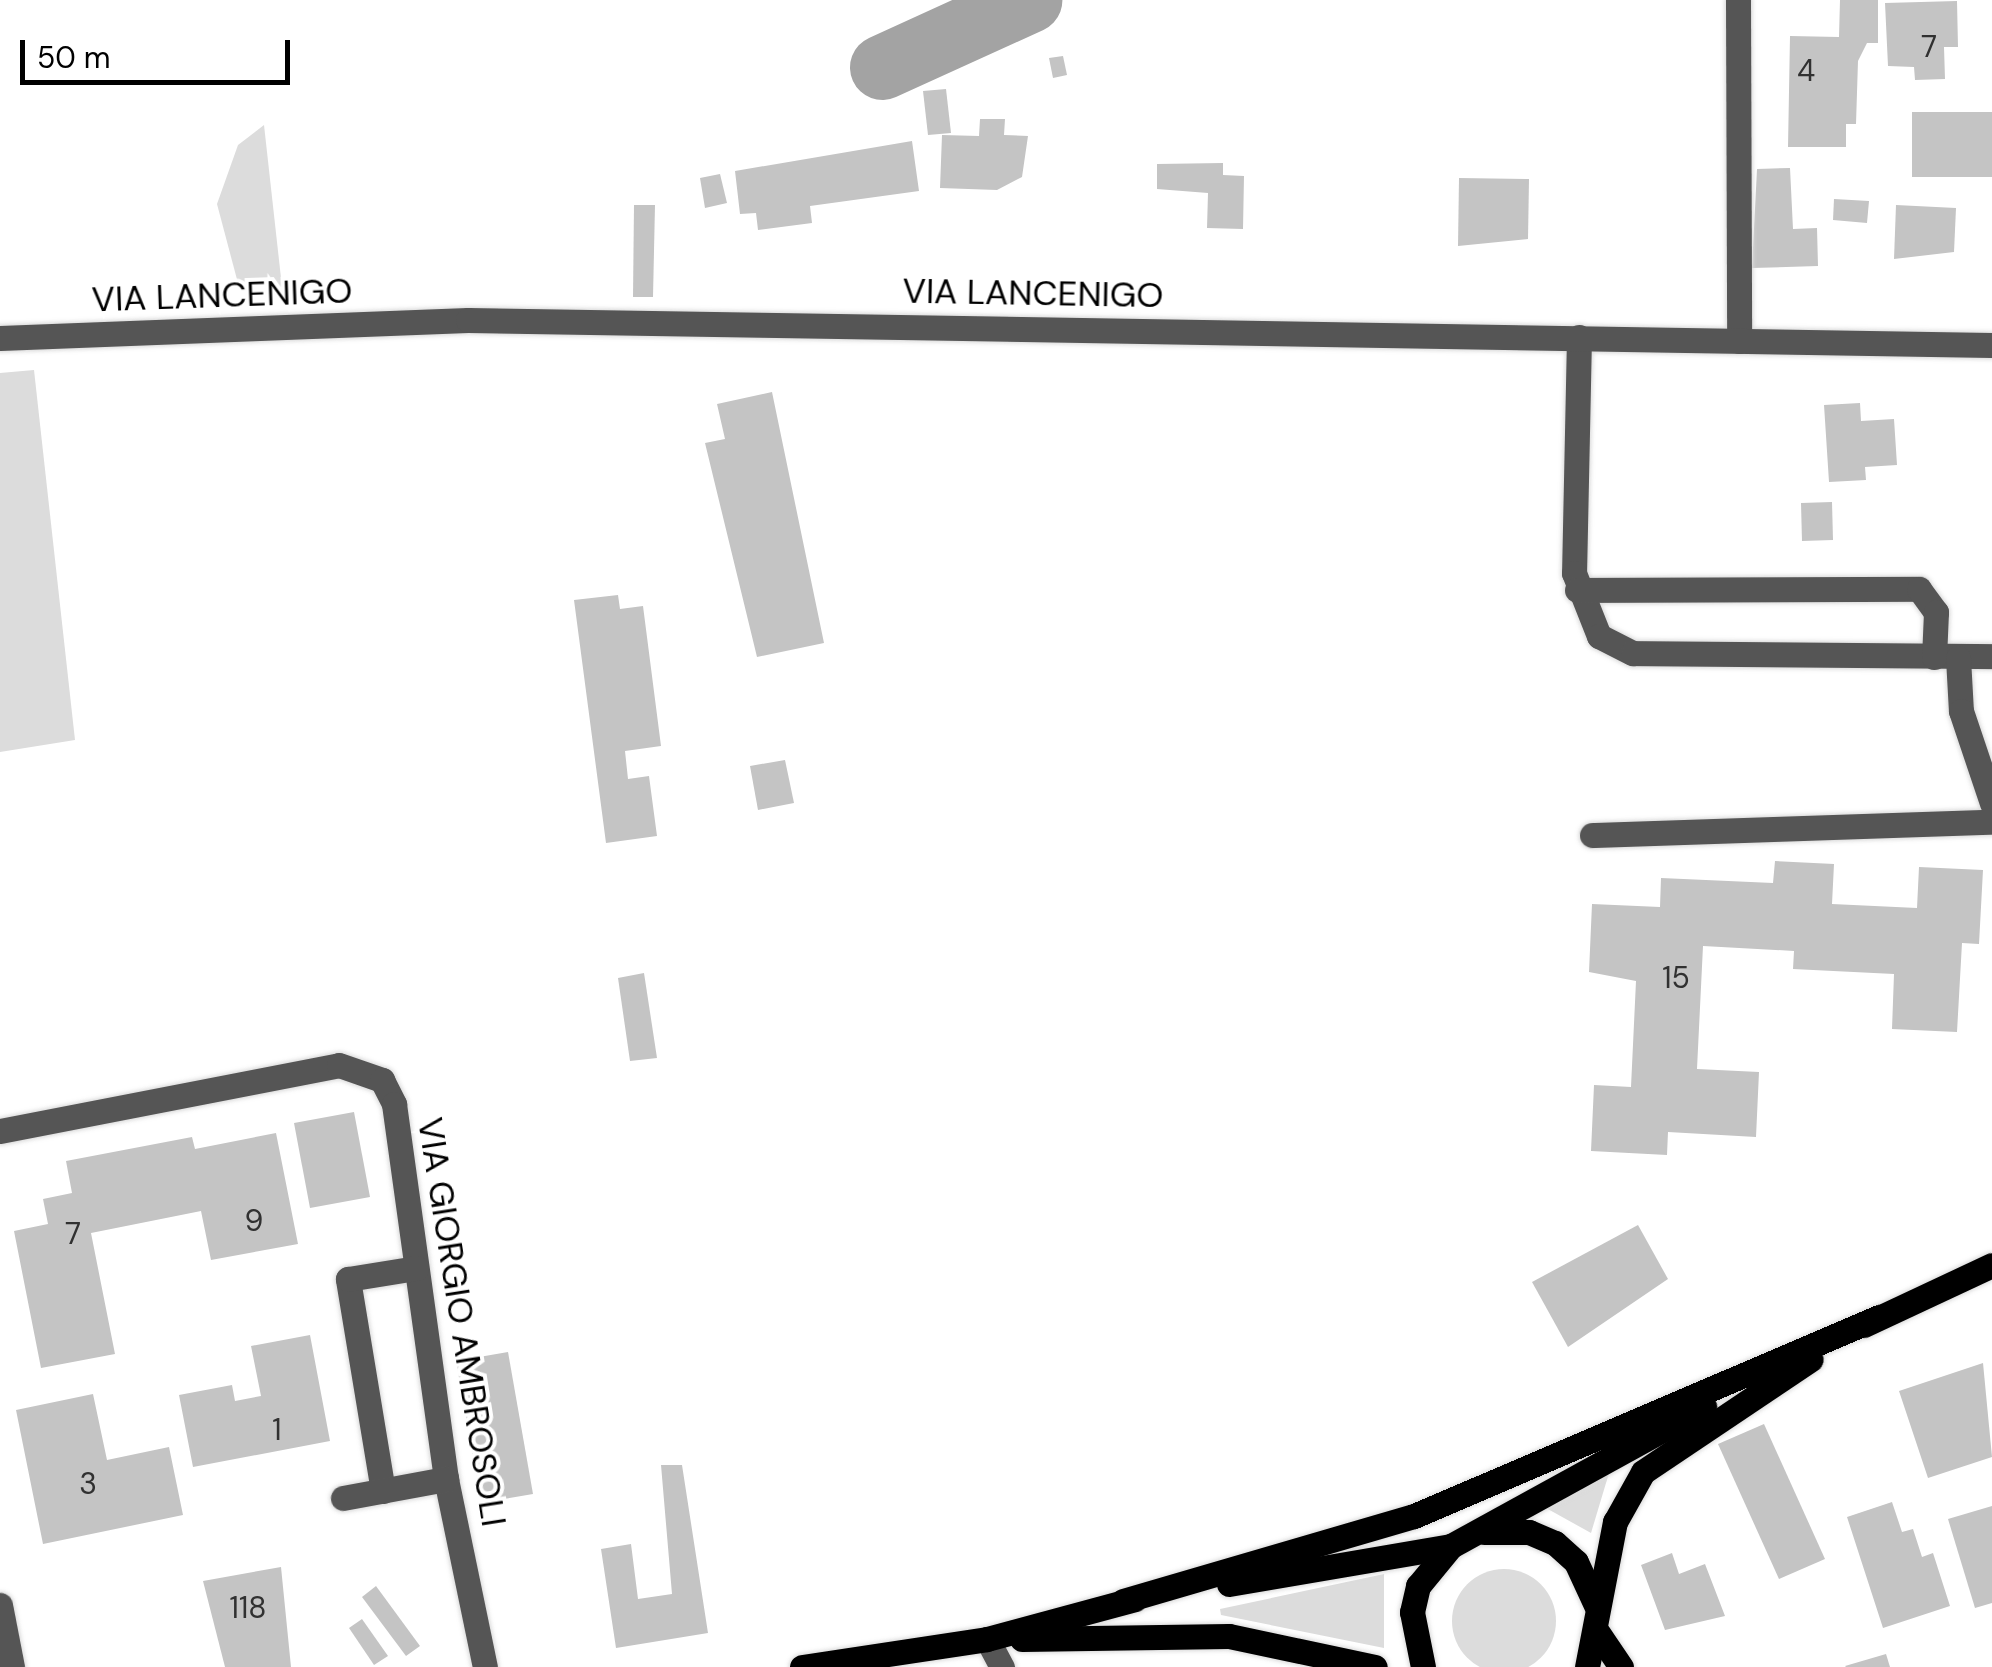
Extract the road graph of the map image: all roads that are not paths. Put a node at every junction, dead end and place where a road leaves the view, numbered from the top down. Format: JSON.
{"nodes":[{"id":1,"x":1738,"y":0,"type":"edge"},
{"id":2,"x":1579,"y":336,"type":"junction"},
{"id":3,"x":0,"y":338,"type":"edge"},
{"id":4,"x":1739,"y":341,"type":"junction"},
{"id":5,"x":1992,"y":345,"type":"edge"},
{"id":6,"x":1577,"y":590,"type":"junction"},
{"id":7,"x":1992,"y":656,"type":"edge"},
{"id":8,"x":1946,"y":658,"type":"junction"},
{"id":9,"x":1992,"y":803,"type":"edge"},
{"id":10,"x":1992,"y":822,"type":"edge"},
{"id":11,"x":1592,"y":834,"type":"dead end"},
{"id":12,"x":0,"y":1130,"type":"edge"},
{"id":13,"x":1992,"y":1265,"type":"edge"},
{"id":14,"x":416,"y":1268,"type":"junction"},
{"id":15,"x":1879,"y":1317,"type":"junction"},
{"id":16,"x":446,"y":1479,"type":"junction"},
{"id":17,"x":383,"y":1491,"type":"junction"},
{"id":18,"x":343,"y":1498,"type":"dead end"},
{"id":19,"x":1461,"y":1540,"type":"junction"},
{"id":20,"x":1122,"y":1600,"type":"junction"},
{"id":21,"x":0,"y":1605,"type":"edge"},
{"id":22,"x":1598,"y":1624,"type":"junction"},
{"id":23,"x":986,"y":1640,"type":"junction"},
{"id":24,"x":12,"y":1667,"type":"edge"},
{"id":25,"x":484,"y":1667,"type":"edge"},
{"id":26,"x":802,"y":1667,"type":"edge"},
{"id":27,"x":1002,"y":1667,"type":"edge"},
{"id":28,"x":1375,"y":1667,"type":"edge"},
{"id":29,"x":1423,"y":1667,"type":"edge"},
{"id":30,"x":1587,"y":1667,"type":"edge"},
{"id":31,"x":1621,"y":1667,"type":"edge"}],
"edges":[{"from":1,"to":4,"type":"street"},
{"from":2,"to":3,"type":"street","name":"VIA LANCENIGO"},
{"from":2,"to":4,"type":"street","name":"VIA LANCENIGO"},
{"from":2,"to":6,"type":"street"},
{"from":4,"to":5,"type":"street","name":"VIA LANCENIGO"},
{"from":6,"to":8,"type":"street"},
{"from":6,"to":8,"type":"street"},
{"from":7,"to":8,"type":"street"},
{"from":8,"to":9,"type":"street"},
{"from":10,"to":11,"type":"street"},
{"from":12,"to":14,"type":"street","name":"VIA GIORGIO AMBROSOLI"},
{"from":13,"to":15,"type":"main road"},
{"from":14,"to":16,"type":"street","name":"VIA GIORGIO AMBROSOLI"},
{"from":14,"to":17,"type":"street"},
{"from":15,"to":19,"type":"main road"},
{"from":15,"to":20,"type":"main road"},
{"from":15,"to":22,"type":"main road"},
{"from":16,"to":17,"type":"street"},
{"from":16,"to":25,"type":"street","name":"VIA GIORGIO AMBROSOLI"},
{"from":17,"to":18,"type":"street"},
{"from":19,"to":20,"type":"main road"},
{"from":19,"to":22,"type":"main road"},
{"from":19,"to":29,"type":"main road"},
{"from":20,"to":23,"type":"main road"},
{"from":21,"to":24,"type":"street"},
{"from":22,"to":30,"type":"main road"},
{"from":22,"to":31,"type":"main road"},
{"from":23,"to":26,"type":"main road"},
{"from":23,"to":27,"type":"street"},
{"from":23,"to":28,"type":"main road"}]}
